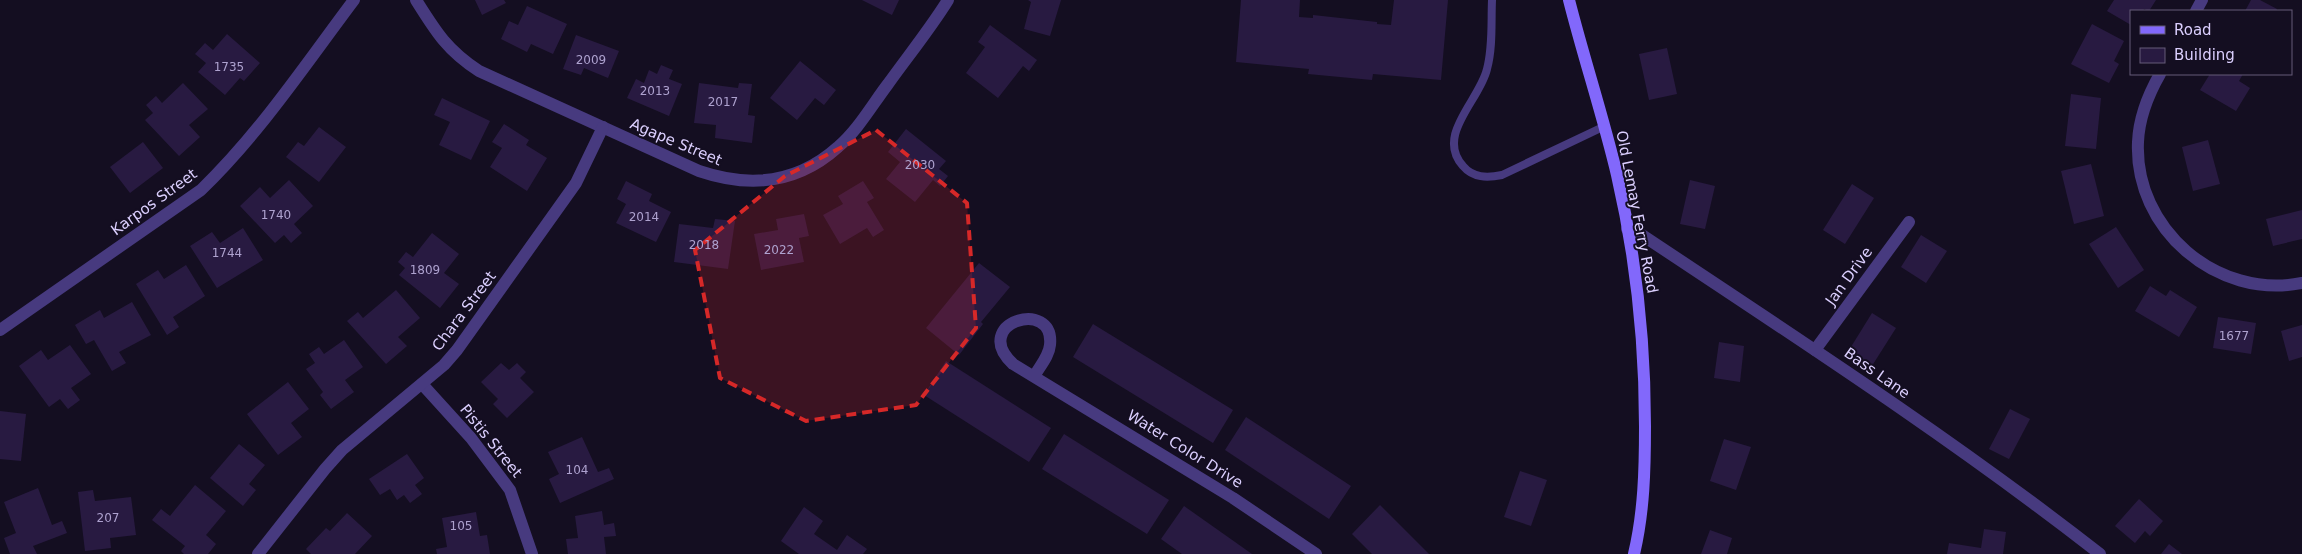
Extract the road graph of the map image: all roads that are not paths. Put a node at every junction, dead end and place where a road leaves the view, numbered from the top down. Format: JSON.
{"nodes":[{"id":1,"x":354,"y":0,"type":"edge"},
{"id":2,"x":416,"y":0,"type":"edge"},
{"id":3,"x":948,"y":0,"type":"edge"},
{"id":4,"x":1492,"y":0,"type":"edge"},
{"id":5,"x":1570,"y":0,"type":"edge"},
{"id":6,"x":2159,"y":75,"type":"edge"},
{"id":7,"x":1605,"y":126,"type":"junction"},
{"id":8,"x":603,"y":127,"type":"junction"},
{"id":9,"x":1909,"y":222,"type":"dead end"},
{"id":10,"x":1628,"y":229,"type":"junction"},
{"id":11,"x":2302,"y":283,"type":"edge"},
{"id":12,"x":0,"y":330,"type":"edge"},
{"id":13,"x":1815,"y":350,"type":"junction"},
{"id":14,"x":1035,"y":376,"type":"junction"},
{"id":15,"x":422,"y":384,"type":"junction"},
{"id":16,"x":258,"y":554,"type":"edge"},
{"id":17,"x":532,"y":554,"type":"edge"},
{"id":18,"x":1316,"y":554,"type":"edge"},
{"id":19,"x":1634,"y":554,"type":"edge"},
{"id":20,"x":2100,"y":554,"type":"edge"}],
"edges":[{"from":1,"to":12,"type":"street","name":"Karpos Street"},
{"from":2,"to":8,"type":"street","name":"Agape Street"},
{"from":3,"to":8,"type":"street","name":"Agape Street"},
{"from":4,"to":7,"type":"lane"},
{"from":5,"to":7,"type":"main road","name":"Old Lemay Ferry Road"},
{"from":6,"to":11,"type":"street"},
{"from":7,"to":10,"type":"main road","name":"Old Lemay Ferry Road"},
{"from":8,"to":15,"type":"street","name":"Chara Street"},
{"from":9,"to":13,"type":"street","name":"Jan Drive"},
{"from":10,"to":13,"type":"street","name":"Bass Lane"},
{"from":10,"to":19,"type":"main road","name":"Old Lemay Ferry Road"},
{"from":13,"to":20,"type":"street","name":"Bass Lane"},
{"from":14,"to":14,"type":"street","name":"Water Color Drive"},
{"from":14,"to":18,"type":"street","name":"Water Color Drive"},
{"from":15,"to":16,"type":"street","name":"Chara Street"},
{"from":15,"to":17,"type":"street","name":"Pistis Street"}]}
